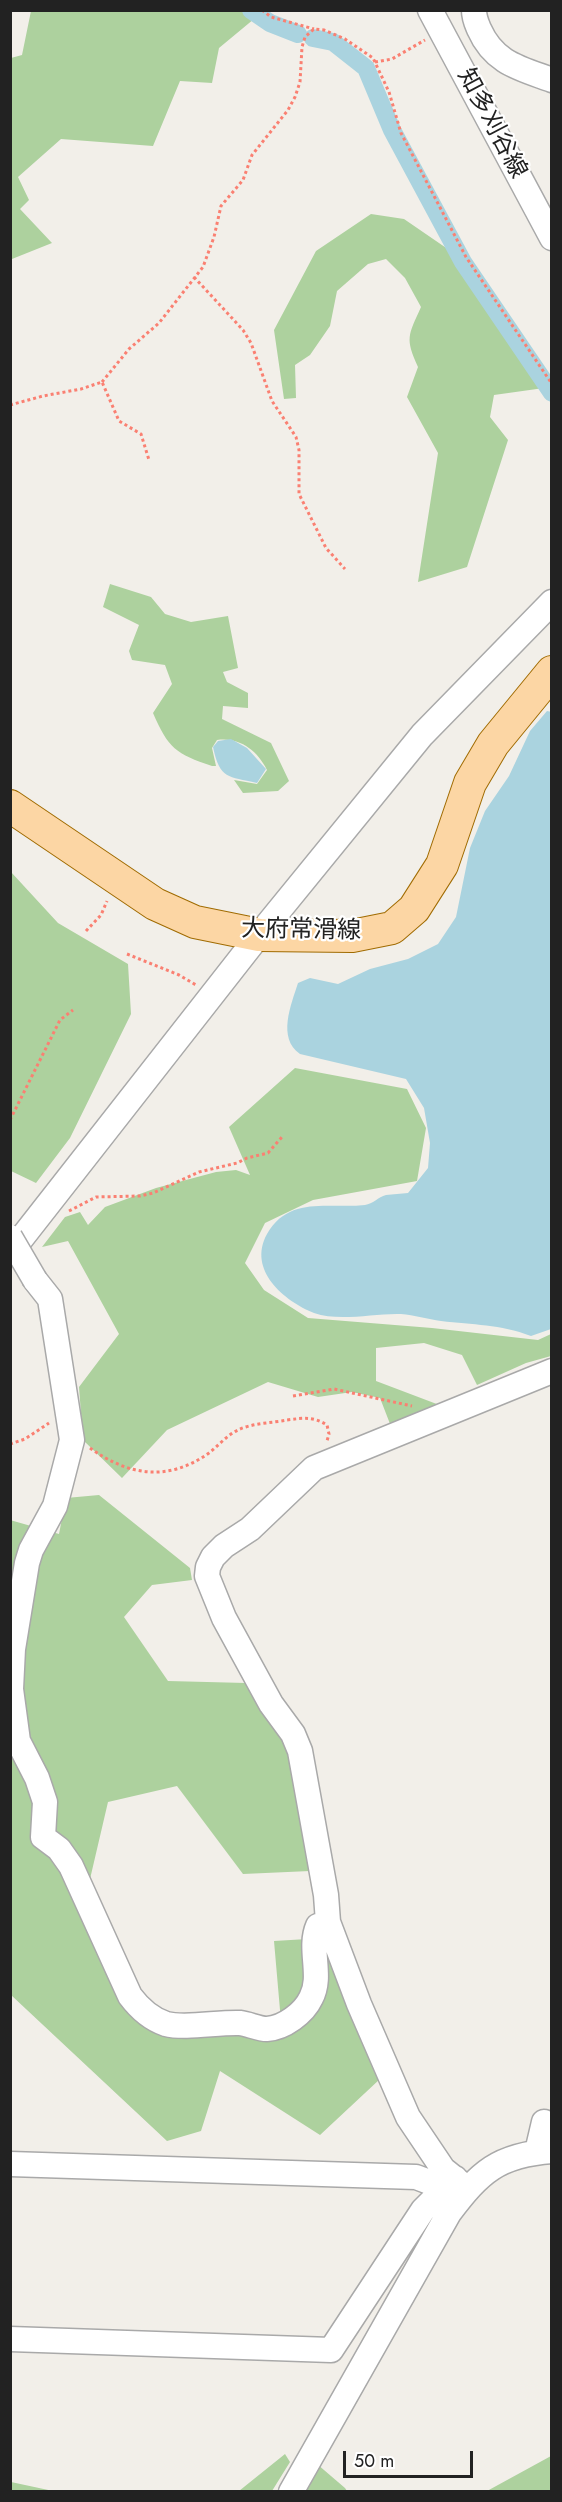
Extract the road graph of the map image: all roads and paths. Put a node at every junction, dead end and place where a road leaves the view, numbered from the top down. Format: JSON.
{"nodes":[{"id":1,"x":262,"y":10,"type":"edge"},
{"id":2,"x":474,"y":14,"type":"edge"},
{"id":3,"x":436,"y":21,"type":"edge"},
{"id":4,"x":314,"y":29,"type":"junction"},
{"id":5,"x":375,"y":62,"type":"junction"},
{"id":6,"x":552,"y":80,"type":"edge"},
{"id":7,"x":552,"y":237,"type":"edge"},
{"id":8,"x":194,"y":278,"type":"junction"},
{"id":9,"x":102,"y":382,"type":"junction"},
{"id":10,"x":552,"y":384,"type":"edge"},
{"id":11,"x":10,"y":405,"type":"edge"},
{"id":12,"x":149,"y":459,"type":"dead end"},
{"id":13,"x":345,"y":568,"type":"dead end"},
{"id":14,"x":552,"y":602,"type":"edge"},
{"id":15,"x":546,"y":683,"type":"edge"},
{"id":16,"x":10,"y":806,"type":"edge"},
{"id":17,"x":119,"y":881,"type":"junction"},
{"id":18,"x":86,"y":932,"type":"dead end"},
{"id":19,"x":259,"y":935,"type":"junction"},
{"id":20,"x":127,"y":954,"type":"dead end"},
{"id":21,"x":201,"y":988,"type":"dead end"},
{"id":22,"x":73,"y":1010,"type":"dead end"},
{"id":23,"x":10,"y":1120,"type":"edge"},
{"id":24,"x":282,"y":1137,"type":"dead end"},
{"id":25,"x":96,"y":1197,"type":"dead end"},
{"id":26,"x":10,"y":1237,"type":"edge"},
{"id":27,"x":10,"y":1253,"type":"edge"},
{"id":28,"x":552,"y":1371,"type":"edge"},
{"id":29,"x":293,"y":1396,"type":"dead end"},
{"id":30,"x":416,"y":1407,"type":"dead end"},
{"id":31,"x":68,"y":1410,"type":"junction"},
{"id":32,"x":72,"y":1440,"type":"junction"},
{"id":33,"x":10,"y":1444,"type":"edge"},
{"id":34,"x":321,"y":1448,"type":"dead end"},
{"id":35,"x":328,"y":1922,"type":"junction"},
{"id":36,"x":544,"y":2122,"type":"dead end"},
{"id":37,"x":544,"y":2151,"type":"edge"},
{"id":38,"x":10,"y":2164,"type":"edge"},
{"id":39,"x":456,"y":2185,"type":"junction"},
{"id":40,"x":10,"y":2339,"type":"edge"},
{"id":41,"x":291,"y":2492,"type":"edge"}],
"edges":[{"from":1,"to":4,"type":"path"},
{"from":2,"to":3,"type":"street"},
{"from":2,"to":6,"type":"street"},
{"from":3,"to":5,"type":"path"},
{"from":3,"to":7,"type":"street","name":"知多刈谷線"},
{"from":4,"to":5,"type":"path"},
{"from":4,"to":8,"type":"path"},
{"from":5,"to":10,"type":"path"},
{"from":8,"to":9,"type":"path"},
{"from":8,"to":13,"type":"path"},
{"from":9,"to":11,"type":"path"},
{"from":9,"to":12,"type":"path"},
{"from":14,"to":19,"type":"street"},
{"from":15,"to":19,"type":"main road","name":"大府常滑線"},
{"from":16,"to":17,"type":"main road","name":"大府常滑線"},
{"from":17,"to":18,"type":"path"},
{"from":17,"to":19,"type":"main road","name":"大府常滑線"},
{"from":19,"to":27,"type":"street"},
{"from":20,"to":21,"type":"path"},
{"from":22,"to":23,"type":"path"},
{"from":24,"to":25,"type":"path"},
{"from":26,"to":31,"type":"street","bridge":true},
{"from":28,"to":35,"type":"street"},
{"from":29,"to":30,"type":"path"},
{"from":31,"to":32,"type":"street"},
{"from":31,"to":33,"type":"path"},
{"from":32,"to":34,"type":"path"},
{"from":32,"to":35,"type":"street"},
{"from":35,"to":39,"type":"street"},
{"from":36,"to":37,"type":"street"},
{"from":37,"to":39,"type":"street"},
{"from":38,"to":39,"type":"street"},
{"from":39,"to":40,"type":"street"},
{"from":39,"to":41,"type":"street"}]}
